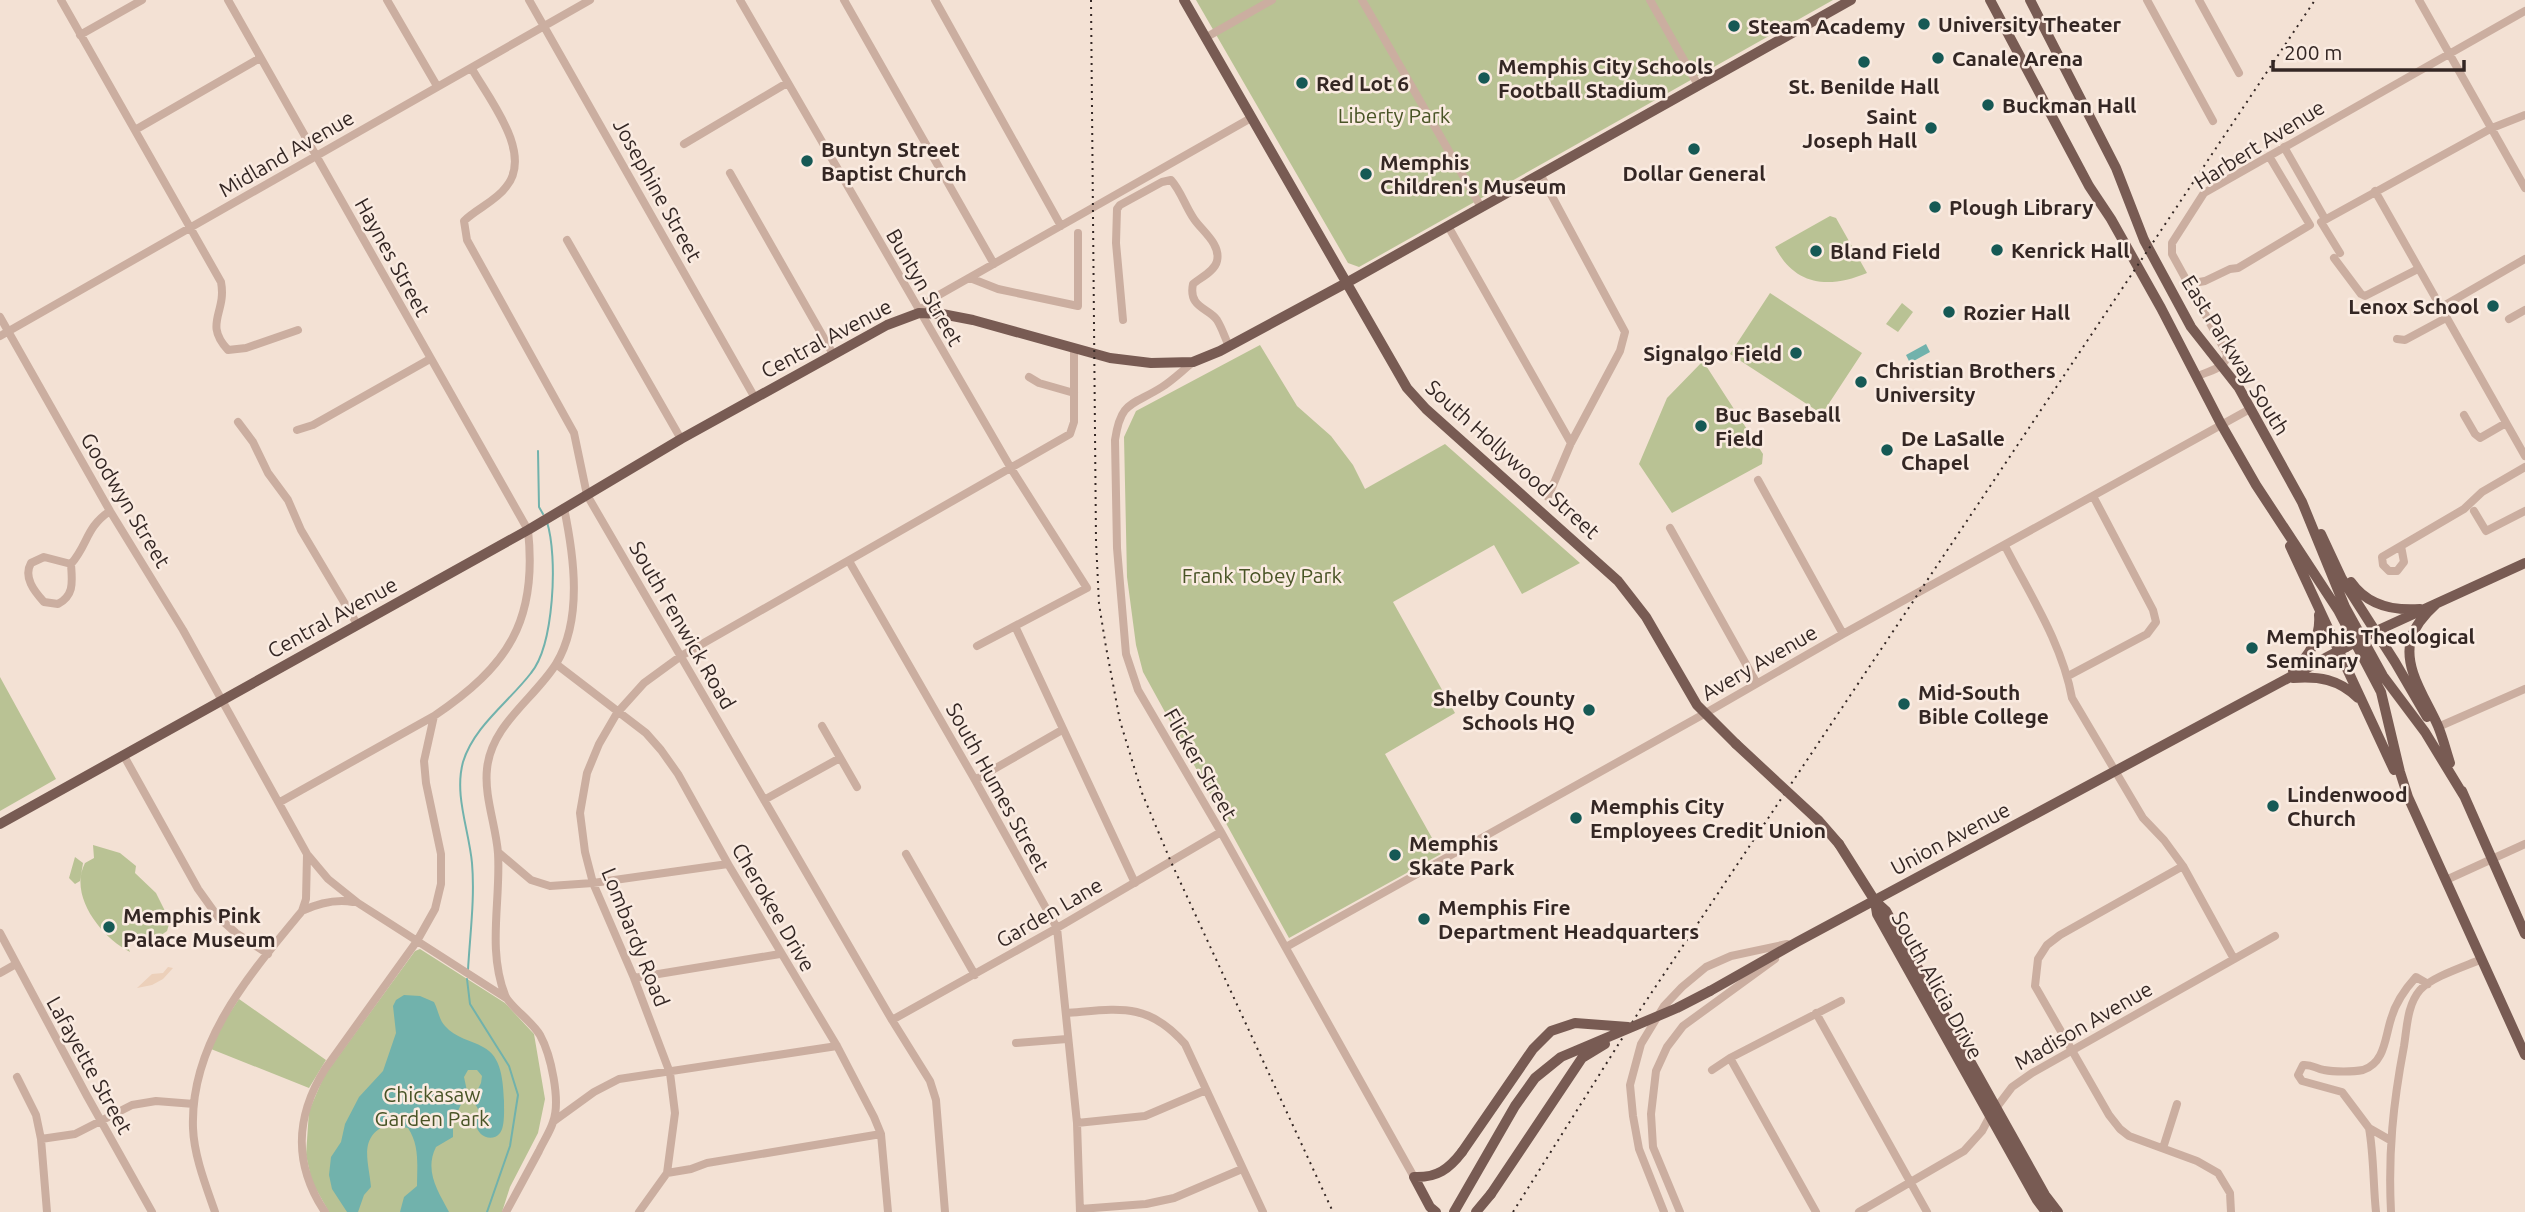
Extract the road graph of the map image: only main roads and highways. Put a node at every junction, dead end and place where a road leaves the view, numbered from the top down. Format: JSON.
{"nodes":[{"id":1,"x":1184,"y":0,"type":"edge"},
{"id":2,"x":1851,"y":0,"type":"edge"},
{"id":3,"x":1990,"y":0,"type":"edge"},
{"id":4,"x":2030,"y":0,"type":"edge"},
{"id":5,"x":1348,"y":282,"type":"junction"},
{"id":6,"x":2302,"y":502,"type":"junction"},
{"id":7,"x":2276,"y":517,"type":"junction"},
{"id":8,"x":2326,"y":542,"type":"junction"},
{"id":9,"x":2525,"y":563,"type":"edge"},
{"id":10,"x":2317,"y":604,"type":"junction"},
{"id":11,"x":2431,"y":606,"type":"junction"},
{"id":12,"x":2373,"y":633,"type":"junction"},
{"id":13,"x":2342,"y":648,"type":"junction"},
{"id":14,"x":2286,"y":678,"type":"junction"},
{"id":15,"x":2362,"y":702,"type":"junction"},
{"id":16,"x":2451,"y":764,"type":"junction"},
{"id":17,"x":2464,"y":796,"type":"junction"},
{"id":18,"x":2408,"y":797,"type":"junction"},
{"id":19,"x":0,"y":824,"type":"edge"},
{"id":20,"x":1875,"y":901,"type":"junction"},
{"id":21,"x":2525,"y":933,"type":"edge"},
{"id":22,"x":1631,"y":1027,"type":"junction"},
{"id":23,"x":2525,"y":1055,"type":"edge"},
{"id":24,"x":2007,"y":1136,"type":"junction"},
{"id":25,"x":1436,"y":1212,"type":"edge"},
{"id":26,"x":1454,"y":1212,"type":"edge"},
{"id":27,"x":1476,"y":1212,"type":"edge"},
{"id":28,"x":2046,"y":1212,"type":"edge"},
{"id":29,"x":2058,"y":1212,"type":"edge"}],
"edges":[{"from":1,"to":5,"type":"main road","name":"South Hollywood Street"},
{"from":2,"to":5,"type":"main road","name":"Central Avenue"},
{"from":3,"to":7,"type":"main road","name":"East Parkway South"},
{"from":4,"to":6,"type":"main road","name":"East Parkway South"},
{"from":5,"to":19,"type":"main road","name":"Central Avenue"},
{"from":5,"to":20,"type":"main road","name":"South Hollywood Street","bridge":true},
{"from":6,"to":8,"type":"main road"},
{"from":6,"to":17,"type":"main road","name":"East Parkway South"},
{"from":7,"to":10,"type":"main road"},
{"from":7,"to":18,"type":"main road","name":"East Parkway South"},
{"from":8,"to":11,"type":"main road"},
{"from":8,"to":12,"type":"main road"},
{"from":9,"to":11,"type":"main road","name":"Union Avenue"},
{"from":10,"to":13,"type":"main road"},
{"from":10,"to":14,"type":"main road"},
{"from":11,"to":12,"type":"main road","name":"Union Avenue"},
{"from":11,"to":16,"type":"main road"},
{"from":12,"to":13,"type":"main road","name":"Union Avenue","bridge":true},
{"from":12,"to":16,"type":"main road"},
{"from":13,"to":14,"type":"main road","name":"Union Avenue"},
{"from":13,"to":15,"type":"main road"},
{"from":14,"to":15,"type":"main road"},
{"from":14,"to":20,"type":"main road","name":"Union Avenue"},
{"from":15,"to":18,"type":"main road"},
{"from":16,"to":17,"type":"main road"},
{"from":17,"to":21,"type":"main road"},
{"from":18,"to":23,"type":"main road"},
{"from":20,"to":22,"type":"main road","name":"Union Avenue","bridge":true},
{"from":20,"to":24,"type":"main road","name":"South Alicia Drive"},
{"from":22,"to":25,"type":"main road","bridge":true},
{"from":22,"to":26,"type":"main road","name":"Union Avenue","bridge":true},
{"from":22,"to":27,"type":"main road","bridge":true},
{"from":24,"to":28,"type":"main road"},
{"from":24,"to":29,"type":"main road"}]}
